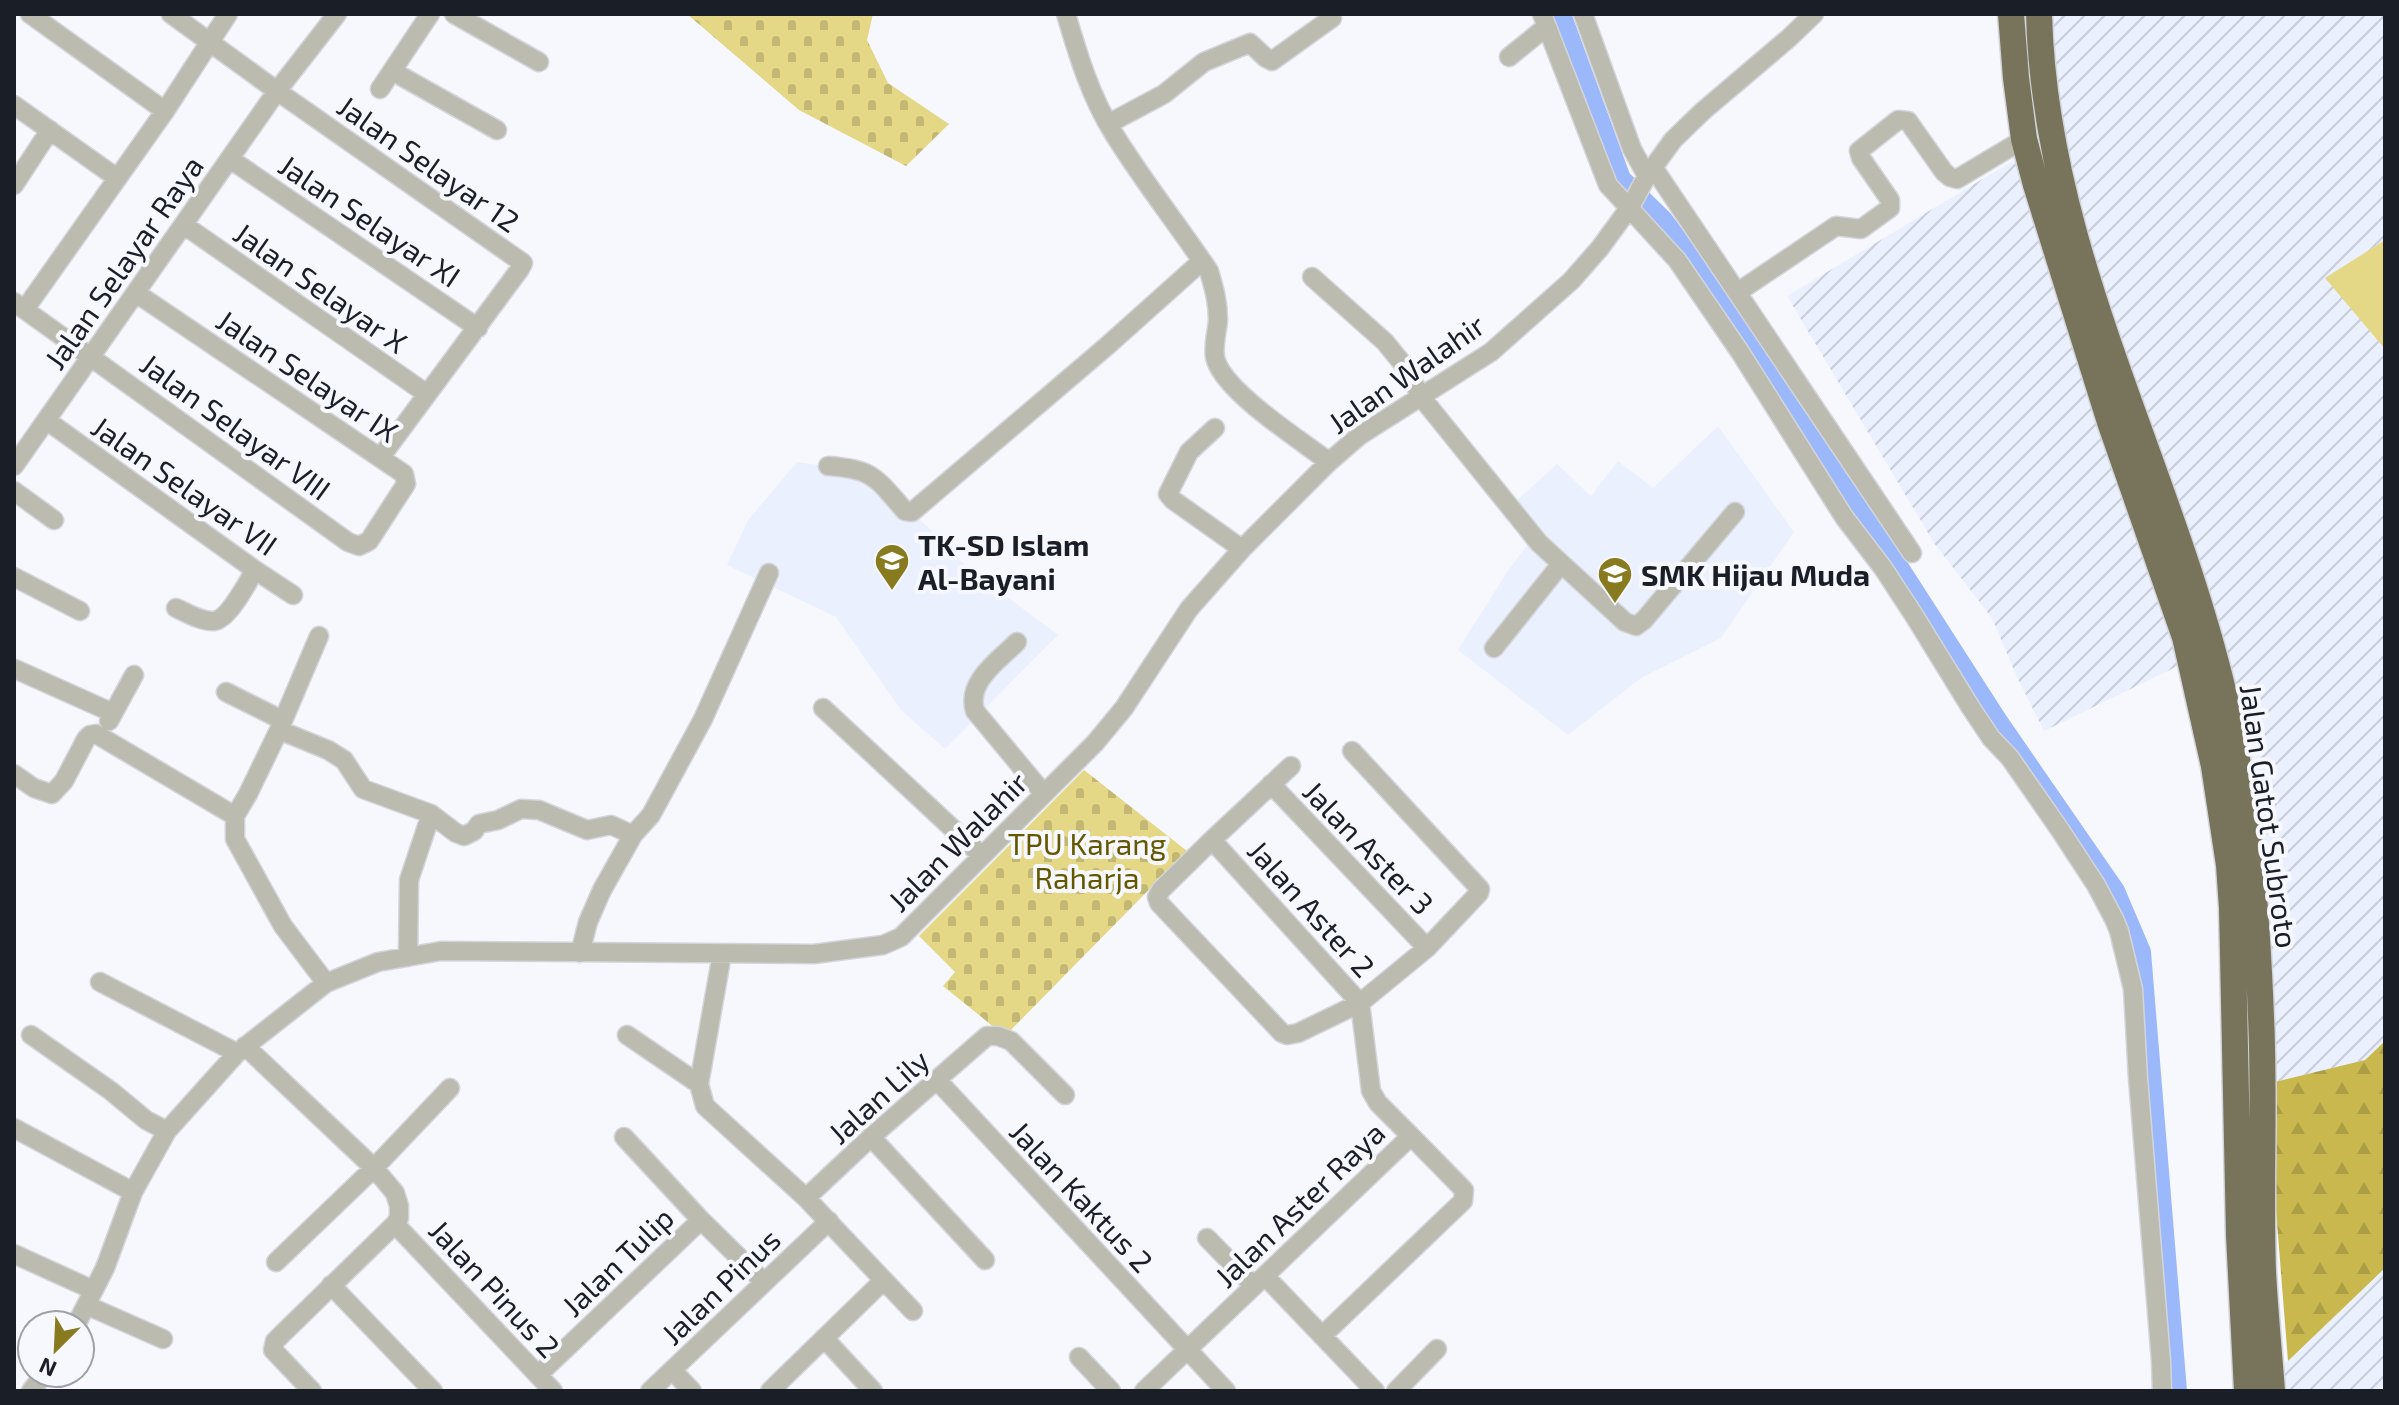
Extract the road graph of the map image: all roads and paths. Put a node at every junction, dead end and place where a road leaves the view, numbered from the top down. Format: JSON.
{"nodes":[{"id":1,"x":30,"y":14,"type":"edge"},
{"id":2,"x":171,"y":14,"type":"edge"},
{"id":3,"x":228,"y":14,"type":"edge"},
{"id":4,"x":337,"y":14,"type":"edge"},
{"id":5,"x":430,"y":14,"type":"edge"},
{"id":6,"x":454,"y":14,"type":"edge"},
{"id":7,"x":1066,"y":14,"type":"edge"},
{"id":8,"x":1583,"y":14,"type":"edge"},
{"id":9,"x":1814,"y":14,"type":"edge"},
{"id":10,"x":2011,"y":14,"type":"edge"},
{"id":11,"x":2039,"y":14,"type":"edge"},
{"id":12,"x":1333,"y":15,"type":"edge"},
{"id":13,"x":1544,"y":20,"type":"edge"},
{"id":14,"x":210,"y":42,"type":"junction"},
{"id":15,"x":1509,"y":57,"type":"dead end"},
{"id":16,"x":539,"y":62,"type":"dead end"},
{"id":17,"x":392,"y":71,"type":"junction"},
{"id":18,"x":380,"y":89,"type":"dead end"},
{"id":19,"x":277,"y":91,"type":"junction"},
{"id":20,"x":14,"y":105,"type":"edge"},
{"id":21,"x":165,"y":111,"type":"junction"},
{"id":22,"x":1108,"y":124,"type":"junction"},
{"id":23,"x":50,"y":130,"type":"junction"},
{"id":24,"x":497,"y":130,"type":"dead end"},
{"id":25,"x":2024,"y":139,"type":"junction"},
{"id":26,"x":230,"y":159,"type":"junction"},
{"id":27,"x":1648,"y":175,"type":"junction"},
{"id":28,"x":117,"y":178,"type":"junction"},
{"id":29,"x":14,"y":185,"type":"edge"},
{"id":30,"x":1631,"y":206,"type":"junction"},
{"id":31,"x":184,"y":225,"type":"junction"},
{"id":32,"x":1691,"y":250,"type":"junction"},
{"id":33,"x":1202,"y":261,"type":"junction"},
{"id":34,"x":2075,"y":275,"type":"junction"},
{"id":35,"x":1312,"y":277,"type":"dead end"},
{"id":36,"x":1738,"y":292,"type":"junction"},
{"id":37,"x":136,"y":293,"type":"junction"},
{"id":38,"x":19,"y":305,"type":"edge"},
{"id":39,"x":1754,"y":320,"type":"junction"},
{"id":40,"x":478,"y":328,"type":"junction"},
{"id":41,"x":1732,"y":334,"type":"junction"},
{"id":42,"x":91,"y":356,"type":"junction"},
{"id":43,"x":427,"y":394,"type":"junction"},
{"id":44,"x":1422,"y":398,"type":"junction"},
{"id":45,"x":46,"y":420,"type":"junction"},
{"id":46,"x":1215,"y":428,"type":"dead end"},
{"id":47,"x":380,"y":458,"type":"junction"},
{"id":48,"x":1329,"y":462,"type":"junction"},
{"id":49,"x":14,"y":466,"type":"edge"},
{"id":50,"x":828,"y":466,"type":"dead end"},
{"id":51,"x":14,"y":491,"type":"edge"},
{"id":52,"x":1735,"y":512,"type":"dead end"},
{"id":53,"x":54,"y":520,"type":"dead end"},
{"id":54,"x":348,"y":542,"type":"joint"},
{"id":55,"x":1242,"y":549,"type":"junction"},
{"id":56,"x":1912,"y":553,"type":"dead end"},
{"id":57,"x":1561,"y":564,"type":"junction"},
{"id":58,"x":255,"y":570,"type":"junction"},
{"id":59,"x":769,"y":573,"type":"dead end"},
{"id":60,"x":14,"y":577,"type":"edge"},
{"id":61,"x":293,"y":595,"type":"dead end"},
{"id":62,"x":176,"y":608,"type":"dead end"},
{"id":63,"x":80,"y":611,"type":"dead end"},
{"id":64,"x":319,"y":636,"type":"dead end"},
{"id":65,"x":1017,"y":642,"type":"dead end"},
{"id":66,"x":1494,"y":648,"type":"dead end"},
{"id":67,"x":15,"y":669,"type":"edge"},
{"id":68,"x":134,"y":675,"type":"dead end"},
{"id":69,"x":226,"y":692,"type":"dead end"},
{"id":70,"x":823,"y":708,"type":"dead end"},
{"id":71,"x":113,"y":713,"type":"junction"},
{"id":72,"x":281,"y":725,"type":"junction"},
{"id":73,"x":100,"y":737,"type":"junction"},
{"id":74,"x":1352,"y":751,"type":"dead end"},
{"id":75,"x":1291,"y":766,"type":"dead end"},
{"id":76,"x":14,"y":774,"type":"edge"},
{"id":77,"x":1271,"y":784,"type":"junction"},
{"id":78,"x":1044,"y":794,"type":"junction"},
{"id":79,"x":431,"y":814,"type":"junction"},
{"id":80,"x":235,"y":816,"type":"junction"},
{"id":81,"x":633,"y":835,"type":"junction"},
{"id":82,"x":1212,"y":840,"type":"junction"},
{"id":83,"x":981,"y":855,"type":"junction"},
{"id":84,"x":1427,"y":948,"type":"junction"},
{"id":85,"x":580,"y":953,"type":"junction"},
{"id":86,"x":722,"y":954,"type":"junction"},
{"id":87,"x":408,"y":957,"type":"junction"},
{"id":88,"x":100,"y":982,"type":"dead end"},
{"id":89,"x":326,"y":983,"type":"junction"},
{"id":90,"x":1360,"y":1003,"type":"junction"},
{"id":91,"x":31,"y":1035,"type":"dead end"},
{"id":92,"x":627,"y":1035,"type":"dead end"},
{"id":93,"x":241,"y":1050,"type":"junction"},
{"id":94,"x":937,"y":1080,"type":"junction"},
{"id":95,"x":699,"y":1084,"type":"junction"},
{"id":96,"x":450,"y":1088,"type":"dead end"},
{"id":97,"x":1065,"y":1095,"type":"dead end"},
{"id":98,"x":14,"y":1128,"type":"edge"},
{"id":99,"x":167,"y":1131,"type":"junction"},
{"id":100,"x":1411,"y":1136,"type":"junction"},
{"id":101,"x":624,"y":1137,"type":"dead end"},
{"id":102,"x":871,"y":1137,"type":"junction"},
{"id":103,"x":374,"y":1168,"type":"junction"},
{"id":104,"x":133,"y":1192,"type":"junction"},
{"id":105,"x":806,"y":1198,"type":"junction"},
{"id":106,"x":701,"y":1220,"type":"junction"},
{"id":107,"x":829,"y":1221,"type":"junction"},
{"id":108,"x":395,"y":1224,"type":"junction"},
{"id":109,"x":1207,"y":1238,"type":"dead end"},
{"id":110,"x":14,"y":1254,"type":"edge"},
{"id":111,"x":985,"y":1260,"type":"dead end"},
{"id":112,"x":276,"y":1262,"type":"dead end"},
{"id":113,"x":884,"y":1280,"type":"junction"},
{"id":114,"x":1260,"y":1281,"type":"junction"},
{"id":115,"x":764,"y":1282,"type":"junction"},
{"id":116,"x":331,"y":1285,"type":"junction"},
{"id":117,"x":90,"y":1298,"type":"junction"},
{"id":118,"x":84,"y":1309,"type":"edge"},
{"id":119,"x":913,"y":1311,"type":"dead end"},
{"id":120,"x":1322,"y":1336,"type":"junction"},
{"id":121,"x":824,"y":1338,"type":"junction"},
{"id":122,"x":163,"y":1339,"type":"dead end"},
{"id":123,"x":1186,"y":1349,"type":"junction"},
{"id":124,"x":1437,"y":1349,"type":"dead end"},
{"id":125,"x":1079,"y":1357,"type":"dead end"},
{"id":126,"x":672,"y":1370,"type":"junction"},
{"id":127,"x":538,"y":1375,"type":"junction"},
{"id":128,"x":312,"y":1391,"type":"edge"},
{"id":129,"x":433,"y":1391,"type":"edge"},
{"id":130,"x":553,"y":1391,"type":"edge"},
{"id":131,"x":650,"y":1391,"type":"edge"},
{"id":132,"x":692,"y":1391,"type":"edge"},
{"id":133,"x":770,"y":1391,"type":"edge"},
{"id":134,"x":873,"y":1391,"type":"edge"},
{"id":135,"x":1111,"y":1391,"type":"edge"},
{"id":136,"x":1144,"y":1391,"type":"edge"},
{"id":137,"x":1226,"y":1391,"type":"edge"},
{"id":138,"x":1375,"y":1391,"type":"edge"},
{"id":139,"x":1396,"y":1391,"type":"edge"},
{"id":140,"x":2162,"y":1391,"type":"edge"},
{"id":141,"x":2247,"y":1391,"type":"edge"},
{"id":142,"x":2272,"y":1391,"type":"edge"}],
"edges":[{"from":1,"to":21,"type":"street"},
{"from":2,"to":14,"type":"street"},
{"from":3,"to":14,"type":"street"},
{"from":4,"to":19,"type":"street","name":"Jalan Selayar Raya"},
{"from":5,"to":17,"type":"street"},
{"from":6,"to":16,"type":"street"},
{"from":7,"to":22,"type":"street"},
{"from":8,"to":27,"type":"street"},
{"from":9,"to":27,"type":"street","name":"Jalan Walahir"},
{"from":10,"to":25,"type":"highway"},
{"from":11,"to":34,"type":"highway"},
{"from":12,"to":22,"type":"street"},
{"from":13,"to":15,"type":"street"},
{"from":13,"to":30,"type":"street"},
{"from":14,"to":19,"type":"street"},
{"from":14,"to":21,"type":"street"},
{"from":17,"to":18,"type":"street"},
{"from":17,"to":24,"type":"street"},
{"from":19,"to":26,"type":"street","name":"Jalan Selayar Raya"},
{"from":19,"to":40,"type":"street","name":"Jalan Selayar 12"},
{"from":20,"to":23,"type":"street"},
{"from":21,"to":28,"type":"street"},
{"from":22,"to":33,"type":"street"},
{"from":23,"to":28,"type":"street"},
{"from":23,"to":29,"type":"street"},
{"from":25,"to":34,"type":"highway"},
{"from":25,"to":36,"type":"street"},
{"from":26,"to":31,"type":"street","name":"Jalan Selayar Raya"},
{"from":26,"to":40,"type":"street","name":"Jalan Selayar XI"},
{"from":27,"to":30,"type":"street","name":"Jalan Walahir"},
{"from":27,"to":32,"type":"street"},
{"from":28,"to":38,"type":"street"},
{"from":30,"to":32,"type":"street"},
{"from":30,"to":44,"type":"street","name":"Jalan Walahir"},
{"from":31,"to":37,"type":"street","name":"Jalan Selayar Raya"},
{"from":31,"to":43,"type":"street","name":"Jalan Selayar X"},
{"from":32,"to":36,"type":"street"},
{"from":32,"to":41,"type":"street"},
{"from":33,"to":48,"type":"street"},
{"from":33,"to":50,"type":"street"},
{"from":34,"to":141,"type":"highway","name":"Jalan Gatot Subroto"},
{"from":34,"to":142,"type":"highway","name":"Jalan Gatot Subroto"},
{"from":35,"to":44,"type":"street"},
{"from":36,"to":39,"type":"street"},
{"from":37,"to":42,"type":"street","name":"Jalan Selayar Raya"},
{"from":37,"to":47,"type":"street","name":"Jalan Selayar IX"},
{"from":38,"to":42,"type":"street","name":"Jalan Selayar VIII"},
{"from":39,"to":41,"type":"street"},
{"from":39,"to":56,"type":"street"},
{"from":40,"to":43,"type":"street"},
{"from":41,"to":140,"type":"street"},
{"from":42,"to":45,"type":"street","name":"Jalan Selayar Raya"},
{"from":42,"to":54,"type":"street","name":"Jalan Selayar VIII"},
{"from":43,"to":47,"type":"street"},
{"from":44,"to":48,"type":"street","name":"Jalan Walahir"},
{"from":44,"to":57,"type":"street"},
{"from":45,"to":49,"type":"street","name":"Jalan Selayar Raya"},
{"from":45,"to":58,"type":"street","name":"Jalan Selayar VII"},
{"from":46,"to":55,"type":"street"},
{"from":47,"to":54,"type":"street","name":"Jalan Selayar IX"},
{"from":48,"to":55,"type":"street","name":"Jalan Walahir"},
{"from":51,"to":53,"type":"street"},
{"from":52,"to":57,"type":"street"},
{"from":55,"to":78,"type":"street","name":"Jalan Walahir"},
{"from":57,"to":66,"type":"street"},
{"from":58,"to":61,"type":"street","name":"Jalan Selayar VII"},
{"from":58,"to":62,"type":"street"},
{"from":59,"to":81,"type":"street"},
{"from":60,"to":63,"type":"street"},
{"from":64,"to":72,"type":"street"},
{"from":65,"to":78,"type":"street"},
{"from":67,"to":71,"type":"street"},
{"from":68,"to":71,"type":"street"},
{"from":69,"to":72,"type":"street"},
{"from":70,"to":83,"type":"street"},
{"from":71,"to":73,"type":"street"},
{"from":72,"to":79,"type":"street"},
{"from":72,"to":80,"type":"street"},
{"from":73,"to":76,"type":"street"},
{"from":73,"to":80,"type":"street"},
{"from":74,"to":84,"type":"street"},
{"from":75,"to":77,"type":"street","name":"Jalan Aster 2"},
{"from":77,"to":82,"type":"street","name":"Jalan Aster 2"},
{"from":77,"to":84,"type":"street","name":"Jalan Aster 3"},
{"from":78,"to":83,"type":"street","name":"Jalan Walahir"},
{"from":79,"to":81,"type":"street"},
{"from":79,"to":87,"type":"street"},
{"from":80,"to":89,"type":"street"},
{"from":81,"to":85,"type":"street"},
{"from":82,"to":90,"type":"street","name":"Jalan Aster 2"},
{"from":82,"to":90,"type":"street"},
{"from":83,"to":86,"type":"street","name":"Jalan Walahir"},
{"from":84,"to":90,"type":"street"},
{"from":85,"to":86,"type":"street","name":"Jalan Walahir"},
{"from":85,"to":87,"type":"street","name":"Jalan Walahir"},
{"from":86,"to":95,"type":"street"},
{"from":87,"to":89,"type":"street","name":"Jalan Walahir"},
{"from":88,"to":93,"type":"street"},
{"from":89,"to":93,"type":"street","name":"Jalan Walahir"},
{"from":90,"to":100,"type":"street","name":"Jalan Aster Raya"},
{"from":91,"to":99,"type":"street"},
{"from":92,"to":95,"type":"street"},
{"from":93,"to":99,"type":"street","name":"Jalan Walahir"},
{"from":93,"to":103,"type":"street"},
{"from":94,"to":97,"type":"street","name":"Jalan Lily"},
{"from":94,"to":102,"type":"street","name":"Jalan Lily"},
{"from":94,"to":123,"type":"street","name":"Jalan Kaktus 2"},
{"from":95,"to":105,"type":"street"},
{"from":96,"to":103,"type":"street"},
{"from":98,"to":104,"type":"street"},
{"from":99,"to":104,"type":"street","name":"Jalan Walahir"},
{"from":100,"to":114,"type":"street","name":"Jalan Aster Raya"},
{"from":100,"to":120,"type":"street"},
{"from":101,"to":106,"type":"street"},
{"from":102,"to":105,"type":"street","name":"Jalan Lily"},
{"from":102,"to":111,"type":"street"},
{"from":103,"to":108,"type":"street"},
{"from":103,"to":112,"type":"street"},
{"from":104,"to":117,"type":"street","name":"Jalan Walahir"},
{"from":105,"to":107,"type":"street"},
{"from":106,"to":115,"type":"street"},
{"from":106,"to":127,"type":"street","name":"Jalan Tulip"},
{"from":107,"to":113,"type":"street"},
{"from":107,"to":115,"type":"street","name":"Jalan Pinus"},
{"from":108,"to":116,"type":"street"},
{"from":108,"to":127,"type":"street","name":"Jalan Pinus 2"},
{"from":109,"to":114,"type":"street"},
{"from":110,"to":117,"type":"street"},
{"from":113,"to":119,"type":"street"},
{"from":113,"to":121,"type":"street"},
{"from":114,"to":120,"type":"street"},
{"from":114,"to":123,"type":"street","name":"Jalan Aster Raya"},
{"from":115,"to":126,"type":"street","name":"Jalan Pinus"},
{"from":116,"to":128,"type":"street"},
{"from":116,"to":129,"type":"street"},
{"from":117,"to":118,"type":"street","name":"Jalan Walahir"},
{"from":117,"to":122,"type":"street"},
{"from":120,"to":138,"type":"street"},
{"from":121,"to":133,"type":"street"},
{"from":121,"to":134,"type":"street"},
{"from":123,"to":136,"type":"street","name":"Jalan Aster Raya"},
{"from":123,"to":137,"type":"street","name":"Jalan Kaktus 2"},
{"from":124,"to":139,"type":"street"},
{"from":125,"to":135,"type":"street"},
{"from":126,"to":131,"type":"street","name":"Jalan Pinus"},
{"from":126,"to":132,"type":"street"},
{"from":127,"to":130,"type":"street","name":"Jalan Pinus 2"}]}
